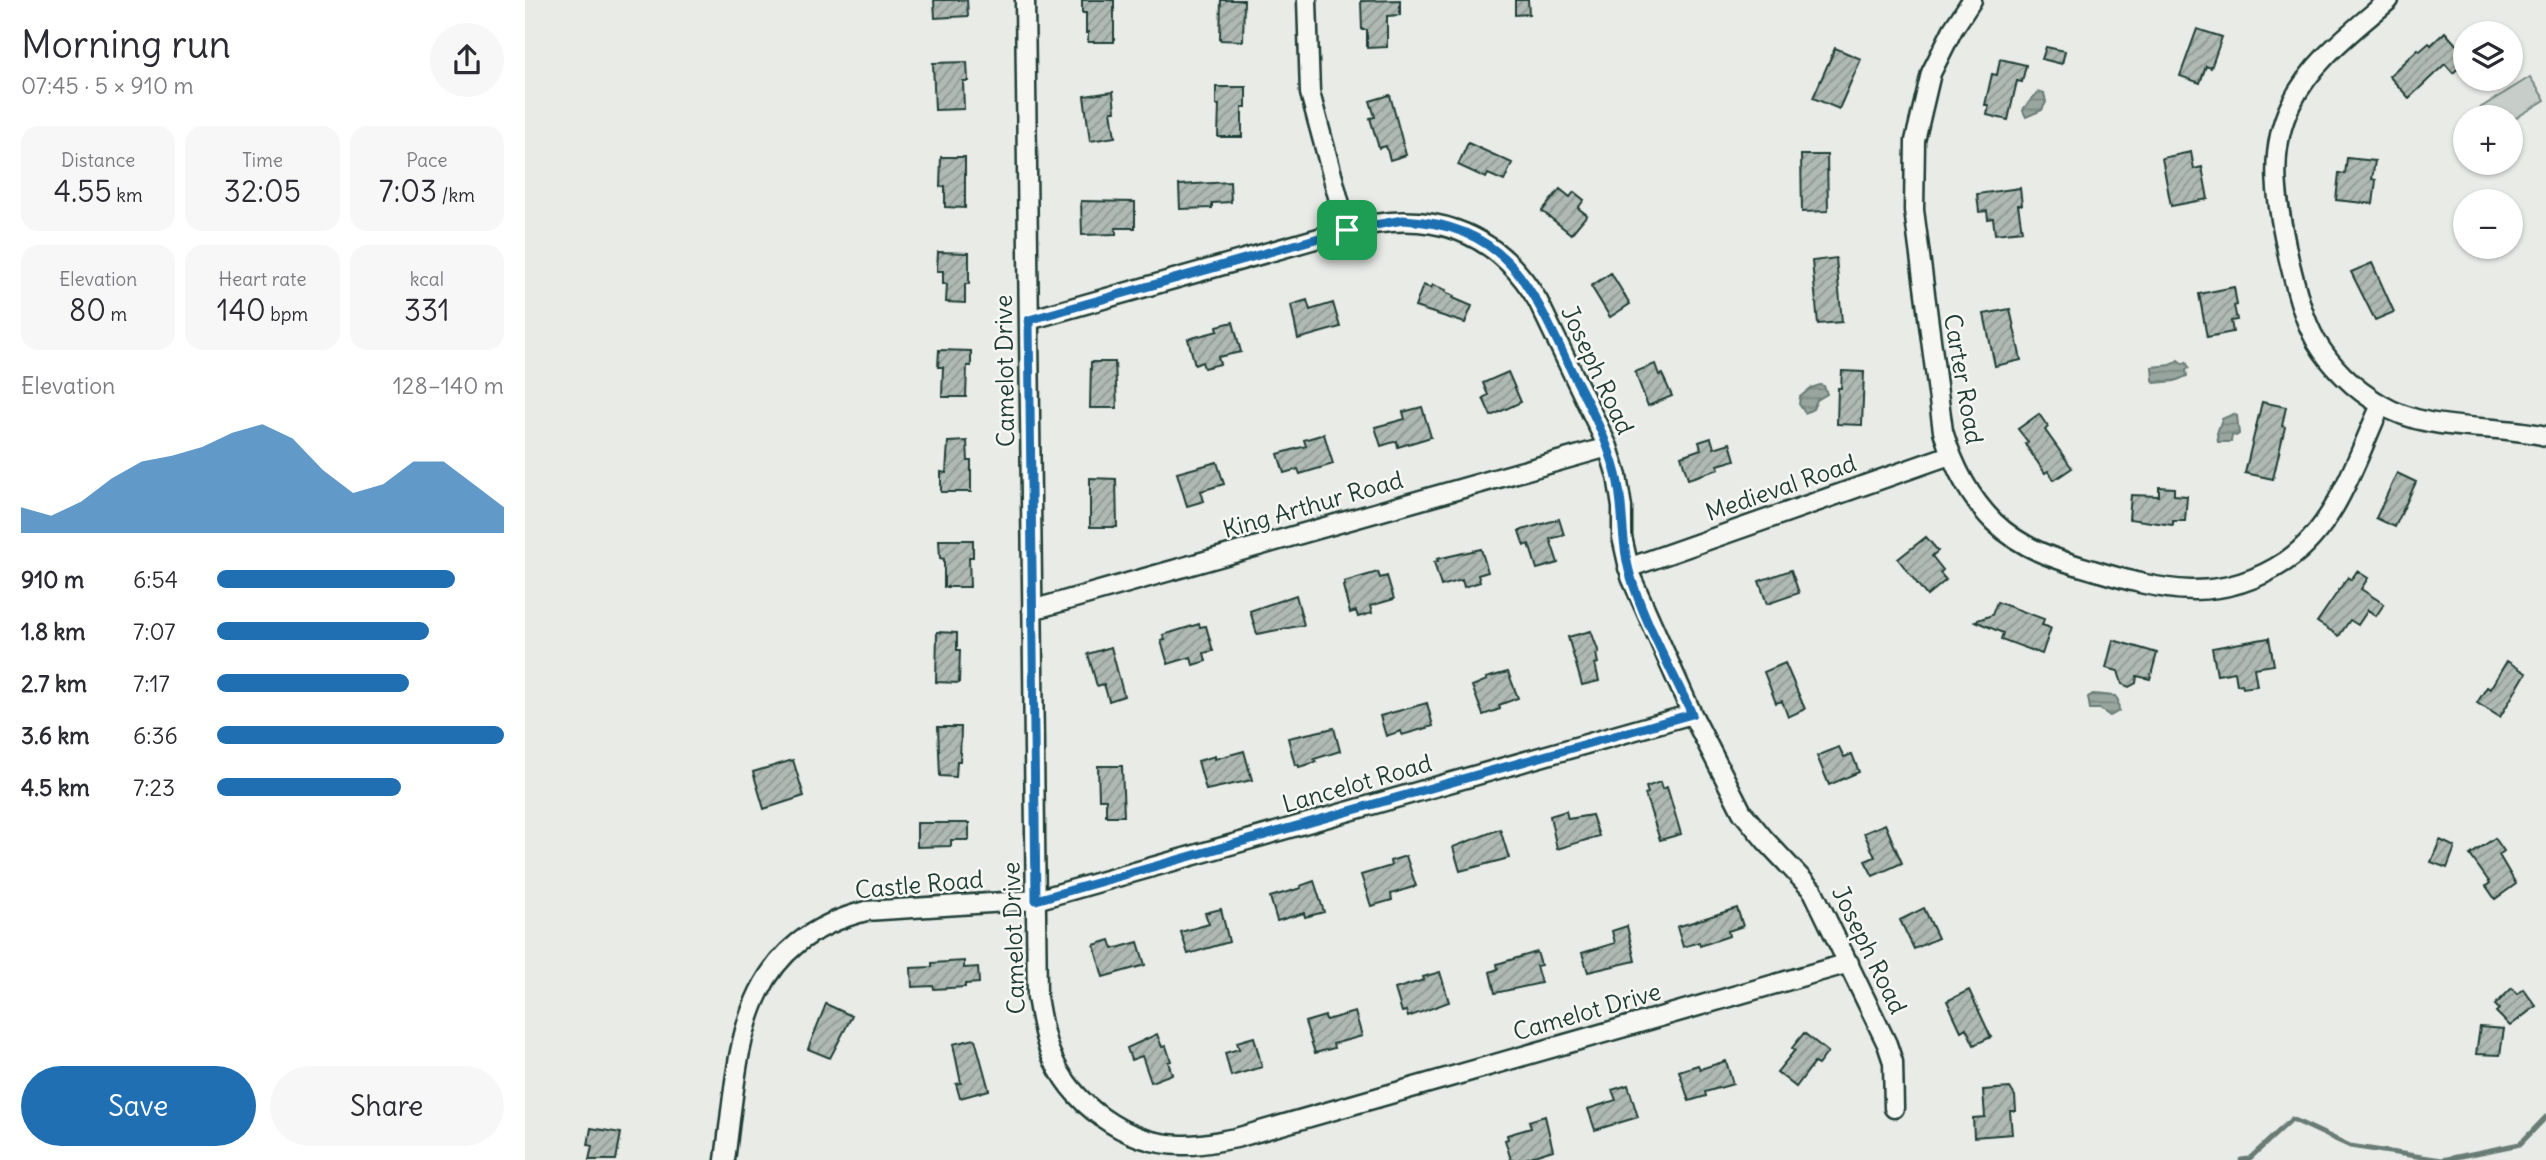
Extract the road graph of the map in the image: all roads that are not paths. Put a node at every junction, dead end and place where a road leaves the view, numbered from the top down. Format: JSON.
{"nodes":[{"id":1,"x":1025,"y":0,"type":"edge"},
{"id":2,"x":1307,"y":0,"type":"edge"},
{"id":3,"x":1972,"y":0,"type":"edge"},
{"id":4,"x":2389,"y":0,"type":"edge"},
{"id":5,"x":1347,"y":230,"type":"junction"},
{"id":6,"x":1029,"y":320,"type":"junction"},
{"id":7,"x":2381,"y":405,"type":"junction"},
{"id":8,"x":2546,"y":436,"type":"edge"},
{"id":9,"x":1608,"y":447,"type":"junction"},
{"id":10,"x":1950,"y":455,"type":"junction"},
{"id":11,"x":1628,"y":568,"type":"junction"},
{"id":12,"x":1032,"y":610,"type":"junction"},
{"id":13,"x":1692,"y":714,"type":"junction"},
{"id":14,"x":1036,"y":900,"type":"junction"},
{"id":15,"x":1849,"y":963,"type":"junction"},
{"id":16,"x":1894,"y":1108,"type":"dead end"},
{"id":17,"x":725,"y":1160,"type":"edge"}],
"edges":[{"from":1,"to":6,"type":"street","name":"Camelot Drive"},
{"from":2,"to":5,"type":"street"},
{"from":3,"to":10,"type":"street","name":"Carter Road"},
{"from":4,"to":7,"type":"street"},
{"from":5,"to":6,"type":"street","name":"Joseph Road"},
{"from":5,"to":9,"type":"street","name":"Joseph Road"},
{"from":6,"to":12,"type":"street","name":"Camelot Drive"},
{"from":7,"to":8,"type":"street"},
{"from":7,"to":10,"type":"street","name":"Carter Road"},
{"from":9,"to":11,"type":"street","name":"Joseph Road"},
{"from":9,"to":12,"type":"street","name":"King Arthur Road"},
{"from":10,"to":11,"type":"street","name":"Medieval Road"},
{"from":11,"to":13,"type":"street","name":"Joseph Road"},
{"from":12,"to":14,"type":"street","name":"Camelot Drive"},
{"from":13,"to":14,"type":"street","name":"Lancelot Road"},
{"from":13,"to":15,"type":"street","name":"Joseph Road"},
{"from":14,"to":15,"type":"street","name":"Camelot Drive"},
{"from":14,"to":17,"type":"street","name":"Castle Road"},
{"from":15,"to":16,"type":"street","name":"Joseph Road"}]}
